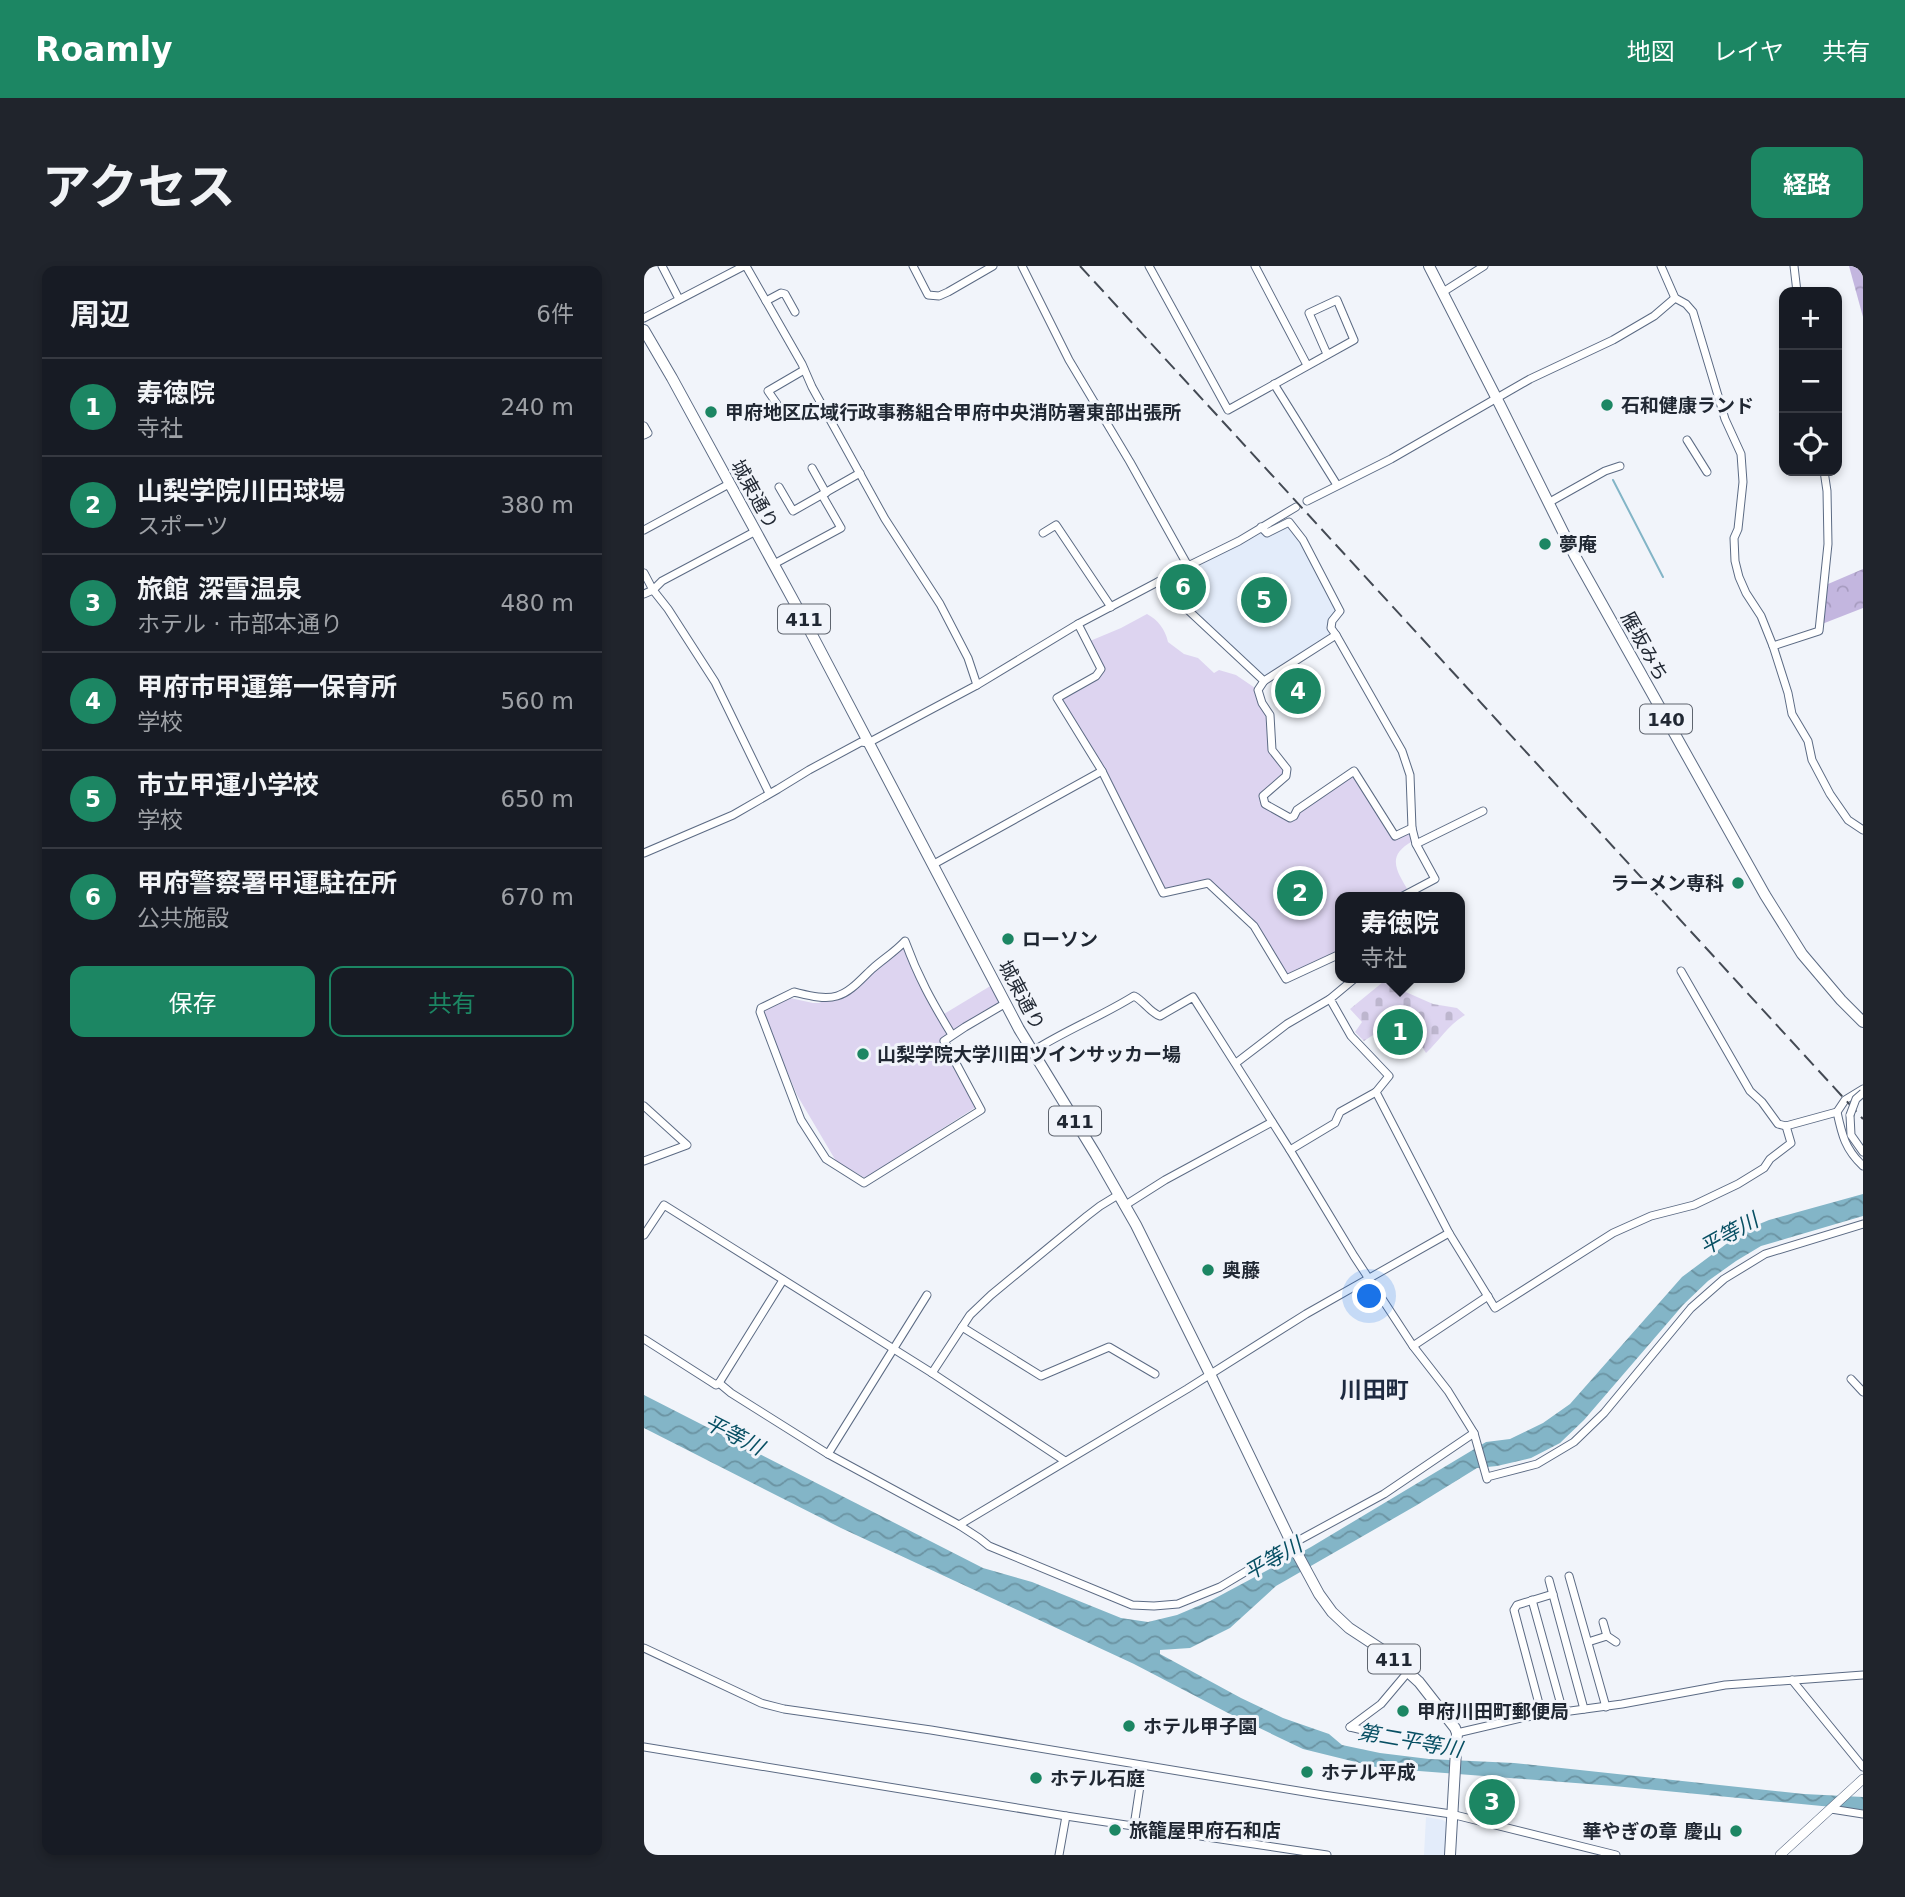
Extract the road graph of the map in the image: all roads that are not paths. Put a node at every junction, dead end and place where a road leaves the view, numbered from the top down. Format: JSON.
{"nodes":[{"id":1,"x":662,"y":266,"type":"edge"},
{"id":2,"x":745,"y":266,"type":"edge"},
{"id":3,"x":913,"y":266,"type":"edge"},
{"id":4,"x":993,"y":266,"type":"edge"},
{"id":5,"x":1023,"y":266,"type":"edge"},
{"id":6,"x":1149,"y":266,"type":"edge"},
{"id":7,"x":1255,"y":266,"type":"edge"},
{"id":8,"x":1429,"y":266,"type":"edge"},
{"id":9,"x":1484,"y":266,"type":"edge"},
{"id":10,"x":1661,"y":266,"type":"edge"},
{"id":11,"x":1794,"y":266,"type":"edge"},
{"id":12,"x":1796,"y":287,"type":"edge"},
{"id":13,"x":1443,"y":292,"type":"junction"},
{"id":14,"x":1675,"y":298,"type":"junction"},
{"id":15,"x":679,"y":299,"type":"junction"},
{"id":16,"x":766,"y":301,"type":"junction"},
{"id":17,"x":794,"y":312,"type":"dead end"},
{"id":18,"x":644,"y":318,"type":"edge"},
{"id":19,"x":644,"y":330,"type":"edge"},
{"id":20,"x":1327,"y":354,"type":"junction"},
{"id":21,"x":1307,"y":365,"type":"junction"},
{"id":22,"x":804,"y":370,"type":"junction"},
{"id":23,"x":1274,"y":384,"type":"junction"},
{"id":24,"x":1497,"y":398,"type":"junction"},
{"id":25,"x":779,"y":407,"type":"dead end"},
{"id":26,"x":644,"y":426,"type":"edge"},
{"id":27,"x":644,"y":435,"type":"edge"},
{"id":28,"x":1687,"y":440,"type":"dead end"},
{"id":29,"x":1620,"y":466,"type":"dead end"},
{"id":30,"x":812,"y":468,"type":"dead end"},
{"id":31,"x":1707,"y":472,"type":"dead end"},
{"id":32,"x":860,"y":474,"type":"junction"},
{"id":33,"x":1825,"y":476,"type":"edge"},
{"id":34,"x":729,"y":484,"type":"junction"},
{"id":35,"x":1337,"y":485,"type":"junction"},
{"id":36,"x":779,"y":487,"type":"dead end"},
{"id":37,"x":824,"y":494,"type":"junction"},
{"id":38,"x":1307,"y":501,"type":"dead end"},
{"id":39,"x":1548,"y":503,"type":"junction"},
{"id":40,"x":1296,"y":507,"type":"dead end"},
{"id":41,"x":1261,"y":527,"type":"junction"},
{"id":42,"x":644,"y":530,"type":"edge"},
{"id":43,"x":756,"y":531,"type":"junction"},
{"id":44,"x":1043,"y":533,"type":"dead end"},
{"id":45,"x":774,"y":564,"type":"junction"},
{"id":46,"x":1188,"y":566,"type":"junction"},
{"id":47,"x":644,"y":573,"type":"edge"},
{"id":48,"x":1158,"y":582,"type":"junction"},
{"id":49,"x":653,"y":590,"type":"junction"},
{"id":50,"x":644,"y":594,"type":"edge"},
{"id":51,"x":1111,"y":607,"type":"junction"},
{"id":52,"x":1078,"y":624,"type":"junction"},
{"id":53,"x":1336,"y":635,"type":"junction"},
{"id":54,"x":1773,"y":646,"type":"junction"},
{"id":55,"x":1264,"y":681,"type":"junction"},
{"id":56,"x":977,"y":685,"type":"junction"},
{"id":57,"x":868,"y":743,"type":"junction"},
{"id":58,"x":1102,"y":771,"type":"junction"},
{"id":59,"x":769,"y":793,"type":"junction"},
{"id":60,"x":1483,"y":811,"type":"dead end"},
{"id":61,"x":1412,"y":828,"type":"junction"},
{"id":62,"x":1863,"y":830,"type":"edge"},
{"id":63,"x":1416,"y":844,"type":"junction"},
{"id":64,"x":644,"y":853,"type":"edge"},
{"id":65,"x":934,"y":864,"type":"junction"},
{"id":66,"x":1410,"y":892,"type":"edge"},
{"id":67,"x":1335,"y":956,"type":"edge"},
{"id":68,"x":1681,"y":971,"type":"dead end"},
{"id":69,"x":1349,"y":983,"type":"edge"},
{"id":70,"x":1330,"y":999,"type":"junction"},
{"id":71,"x":1006,"y":1003,"type":"junction"},
{"id":72,"x":1863,"y":1022,"type":"edge"},
{"id":73,"x":952,"y":1035,"type":"junction"},
{"id":74,"x":1033,"y":1051,"type":"junction"},
{"id":75,"x":1236,"y":1063,"type":"junction"},
{"id":76,"x":1376,"y":1091,"type":"junction"},
{"id":77,"x":1863,"y":1091,"type":"edge"},
{"id":78,"x":644,"y":1106,"type":"edge"},
{"id":79,"x":1837,"y":1112,"type":"junction"},
{"id":80,"x":1272,"y":1122,"type":"junction"},
{"id":81,"x":1786,"y":1126,"type":"junction"},
{"id":82,"x":1290,"y":1150,"type":"junction"},
{"id":83,"x":1863,"y":1152,"type":"edge"},
{"id":84,"x":644,"y":1161,"type":"edge"},
{"id":85,"x":1863,"y":1166,"type":"edge"},
{"id":86,"x":1121,"y":1201,"type":"junction"},
{"id":87,"x":1863,"y":1224,"type":"edge"},
{"id":88,"x":1449,"y":1233,"type":"junction"},
{"id":89,"x":644,"y":1235,"type":"edge"},
{"id":90,"x":1370,"y":1278,"type":"junction"},
{"id":91,"x":783,"y":1280,"type":"junction"},
{"id":92,"x":928,"y":1295,"type":"dead end"},
{"id":93,"x":1488,"y":1296,"type":"junction"},
{"id":94,"x":962,"y":1327,"type":"junction"},
{"id":95,"x":644,"y":1339,"type":"edge"},
{"id":96,"x":1413,"y":1346,"type":"junction"},
{"id":97,"x":894,"y":1349,"type":"junction"},
{"id":98,"x":932,"y":1373,"type":"junction"},
{"id":99,"x":1155,"y":1374,"type":"dead end"},
{"id":100,"x":1210,"y":1374,"type":"junction"},
{"id":101,"x":1851,"y":1379,"type":"dead end"},
{"id":102,"x":719,"y":1383,"type":"junction"},
{"id":103,"x":1863,"y":1392,"type":"edge"},
{"id":104,"x":1474,"y":1433,"type":"junction"},
{"id":105,"x":828,"y":1454,"type":"junction"},
{"id":106,"x":1065,"y":1461,"type":"junction"},
{"id":107,"x":959,"y":1525,"type":"junction"},
{"id":108,"x":1293,"y":1546,"type":"junction"},
{"id":109,"x":1569,"y":1576,"type":"dead end"},
{"id":110,"x":1549,"y":1580,"type":"dead end"},
{"id":111,"x":1553,"y":1594,"type":"junction"},
{"id":112,"x":1532,"y":1600,"type":"junction"},
{"id":113,"x":1603,"y":1622,"type":"dead end"},
{"id":114,"x":1607,"y":1636,"type":"junction"},
{"id":115,"x":1588,"y":1642,"type":"junction"},
{"id":116,"x":1616,"y":1642,"type":"dead end"},
{"id":117,"x":644,"y":1648,"type":"edge"},
{"id":118,"x":1408,"y":1672,"type":"junction"},
{"id":119,"x":1863,"y":1675,"type":"edge"},
{"id":120,"x":1792,"y":1680,"type":"junction"},
{"id":121,"x":1606,"y":1707,"type":"junction"},
{"id":122,"x":1584,"y":1709,"type":"junction"},
{"id":123,"x":1563,"y":1712,"type":"junction"},
{"id":124,"x":1542,"y":1715,"type":"junction"},
{"id":125,"x":1376,"y":1732,"type":"dead end"},
{"id":126,"x":1457,"y":1733,"type":"junction"},
{"id":127,"x":644,"y":1747,"type":"edge"},
{"id":128,"x":1143,"y":1766,"type":"junction"},
{"id":129,"x":1863,"y":1767,"type":"edge"},
{"id":130,"x":1863,"y":1779,"type":"edge"},
{"id":131,"x":1831,"y":1808,"type":"junction"},
{"id":132,"x":1451,"y":1814,"type":"junction"},
{"id":133,"x":1863,"y":1814,"type":"edge"},
{"id":134,"x":1066,"y":1816,"type":"junction"},
{"id":135,"x":1134,"y":1826,"type":"junction"},
{"id":136,"x":1059,"y":1855,"type":"edge"},
{"id":137,"x":1327,"y":1855,"type":"edge"},
{"id":138,"x":1450,"y":1855,"type":"edge"},
{"id":139,"x":1616,"y":1855,"type":"edge"},
{"id":140,"x":1780,"y":1855,"type":"edge"}],
"edges":[{"from":1,"to":15,"type":"street"},
{"from":2,"to":15,"type":"street"},
{"from":2,"to":16,"type":"street"},
{"from":3,"to":4,"type":"street"},
{"from":5,"to":46,"type":"street"},
{"from":6,"to":23,"type":"street"},
{"from":7,"to":21,"type":"street"},
{"from":8,"to":13,"type":"highway","name":"雁坂みち","number":"140"},
{"from":9,"to":13,"type":"street"},
{"from":10,"to":14,"type":"street"},
{"from":11,"to":12,"type":"street"},
{"from":13,"to":24,"type":"highway","name":"雁坂みち","number":"140"},
{"from":14,"to":24,"type":"street"},
{"from":14,"to":54,"type":"street"},
{"from":15,"to":18,"type":"street"},
{"from":16,"to":17,"type":"street"},
{"from":16,"to":22,"type":"street"},
{"from":19,"to":34,"type":"highway","name":"城東通り","number":"411"},
{"from":20,"to":20,"type":"street"},
{"from":20,"to":21,"type":"street"},
{"from":21,"to":23,"type":"street"},
{"from":22,"to":25,"type":"street"},
{"from":22,"to":32,"type":"street"},
{"from":23,"to":35,"type":"street"},
{"from":24,"to":35,"type":"street"},
{"from":24,"to":39,"type":"highway","name":"雁坂みち","number":"140"},
{"from":26,"to":27,"type":"street"},
{"from":28,"to":31,"type":"street"},
{"from":29,"to":39,"type":"street"},
{"from":30,"to":37,"type":"street"},
{"from":32,"to":37,"type":"street"},
{"from":32,"to":56,"type":"street"},
{"from":33,"to":54,"type":"street"},
{"from":34,"to":42,"type":"street"},
{"from":34,"to":43,"type":"highway","name":"城東通り","number":"411"},
{"from":35,"to":38,"type":"street"},
{"from":36,"to":37,"type":"street"},
{"from":37,"to":45,"type":"street"},
{"from":39,"to":72,"type":"highway","name":"雁坂みち","number":"140"},
{"from":40,"to":41,"type":"street"},
{"from":41,"to":46,"type":"street"},
{"from":41,"to":53,"type":"street"},
{"from":43,"to":45,"type":"highway","name":"城東通り","number":"411"},
{"from":43,"to":49,"type":"street"},
{"from":44,"to":51,"type":"street"},
{"from":45,"to":57,"type":"highway","name":"城東通り","number":"411"},
{"from":46,"to":48,"type":"street"},
{"from":47,"to":49,"type":"street"},
{"from":48,"to":51,"type":"street"},
{"from":48,"to":55,"type":"street"},
{"from":49,"to":50,"type":"street"},
{"from":49,"to":59,"type":"street"},
{"from":51,"to":52,"type":"street"},
{"from":52,"to":56,"type":"street"},
{"from":52,"to":58,"type":"street"},
{"from":53,"to":55,"type":"street"},
{"from":53,"to":61,"type":"street"},
{"from":54,"to":62,"type":"street"},
{"from":55,"to":61,"type":"street"},
{"from":56,"to":57,"type":"street"},
{"from":57,"to":59,"type":"street"},
{"from":57,"to":65,"type":"highway","name":"城東通り","number":"411"},
{"from":58,"to":65,"type":"street"},
{"from":58,"to":67,"type":"street"},
{"from":59,"to":64,"type":"street"},
{"from":60,"to":63,"type":"street"},
{"from":61,"to":63,"type":"street"},
{"from":63,"to":66,"type":"street"},
{"from":65,"to":71,"type":"highway","name":"城東通り","number":"411"},
{"from":68,"to":81,"type":"street"},
{"from":69,"to":70,"type":"street"},
{"from":70,"to":75,"type":"street"},
{"from":70,"to":76,"type":"street"},
{"from":71,"to":73,"type":"street"},
{"from":71,"to":74,"type":"highway","name":"城東通り","number":"411"},
{"from":73,"to":73,"type":"street"},
{"from":74,"to":75,"type":"street"},
{"from":74,"to":86,"type":"highway","name":"城東通り","number":"411"},
{"from":75,"to":80,"type":"street"},
{"from":76,"to":82,"type":"street"},
{"from":76,"to":88,"type":"street"},
{"from":77,"to":79,"type":"street"},
{"from":77,"to":83,"type":"street","bridge":true},
{"from":78,"to":84,"type":"street"},
{"from":79,"to":81,"type":"street"},
{"from":79,"to":85,"type":"street"},
{"from":80,"to":82,"type":"street"},
{"from":80,"to":86,"type":"street"},
{"from":81,"to":93,"type":"street"},
{"from":82,"to":90,"type":"street"},
{"from":86,"to":94,"type":"street"},
{"from":86,"to":100,"type":"highway","name":"城東通り","number":"411"},
{"from":87,"to":104,"type":"street"},
{"from":88,"to":90,"type":"street"},
{"from":88,"to":93,"type":"street"},
{"from":89,"to":91,"type":"street"},
{"from":90,"to":96,"type":"street"},
{"from":90,"to":100,"type":"street"},
{"from":91,"to":97,"type":"street"},
{"from":91,"to":102,"type":"street"},
{"from":92,"to":97,"type":"street"},
{"from":93,"to":96,"type":"street"},
{"from":94,"to":98,"type":"street"},
{"from":94,"to":99,"type":"street"},
{"from":95,"to":102,"type":"street"},
{"from":96,"to":104,"type":"street"},
{"from":97,"to":98,"type":"street"},
{"from":97,"to":105,"type":"street"},
{"from":98,"to":106,"type":"street"},
{"from":100,"to":106,"type":"street"},
{"from":100,"to":108,"type":"highway","name":"城東通り","number":"411"},
{"from":101,"to":103,"type":"street"},
{"from":102,"to":105,"type":"street"},
{"from":104,"to":108,"type":"street"},
{"from":105,"to":107,"type":"street"},
{"from":106,"to":107,"type":"street"},
{"from":107,"to":108,"type":"street"},
{"from":108,"to":118,"type":"highway","name":"城東通り","number":"411"},
{"from":109,"to":115,"type":"street"},
{"from":110,"to":111,"type":"street"},
{"from":111,"to":112,"type":"street"},
{"from":111,"to":122,"type":"street"},
{"from":112,"to":123,"type":"street"},
{"from":112,"to":124,"type":"street"},
{"from":113,"to":114,"type":"street"},
{"from":114,"to":115,"type":"street"},
{"from":114,"to":116,"type":"street"},
{"from":115,"to":121,"type":"street"},
{"from":117,"to":128,"type":"street"},
{"from":118,"to":125,"type":"street"},
{"from":118,"to":126,"type":"highway","name":"城東通り","number":"411"},
{"from":119,"to":120,"type":"street"},
{"from":120,"to":121,"type":"street"},
{"from":120,"to":129,"type":"street"},
{"from":121,"to":122,"type":"street"},
{"from":122,"to":123,"type":"street"},
{"from":123,"to":124,"type":"street"},
{"from":124,"to":126,"type":"street"},
{"from":126,"to":132,"type":"highway"},
{"from":127,"to":134,"type":"street"},
{"from":128,"to":132,"type":"street"},
{"from":128,"to":135,"type":"street"},
{"from":130,"to":131,"type":"main road"},
{"from":131,"to":133,"type":"street"},
{"from":131,"to":140,"type":"main road"},
{"from":132,"to":138,"type":"highway"},
{"from":132,"to":139,"type":"street"},
{"from":134,"to":135,"type":"street"},
{"from":134,"to":136,"type":"street"},
{"from":135,"to":137,"type":"street"}]}
